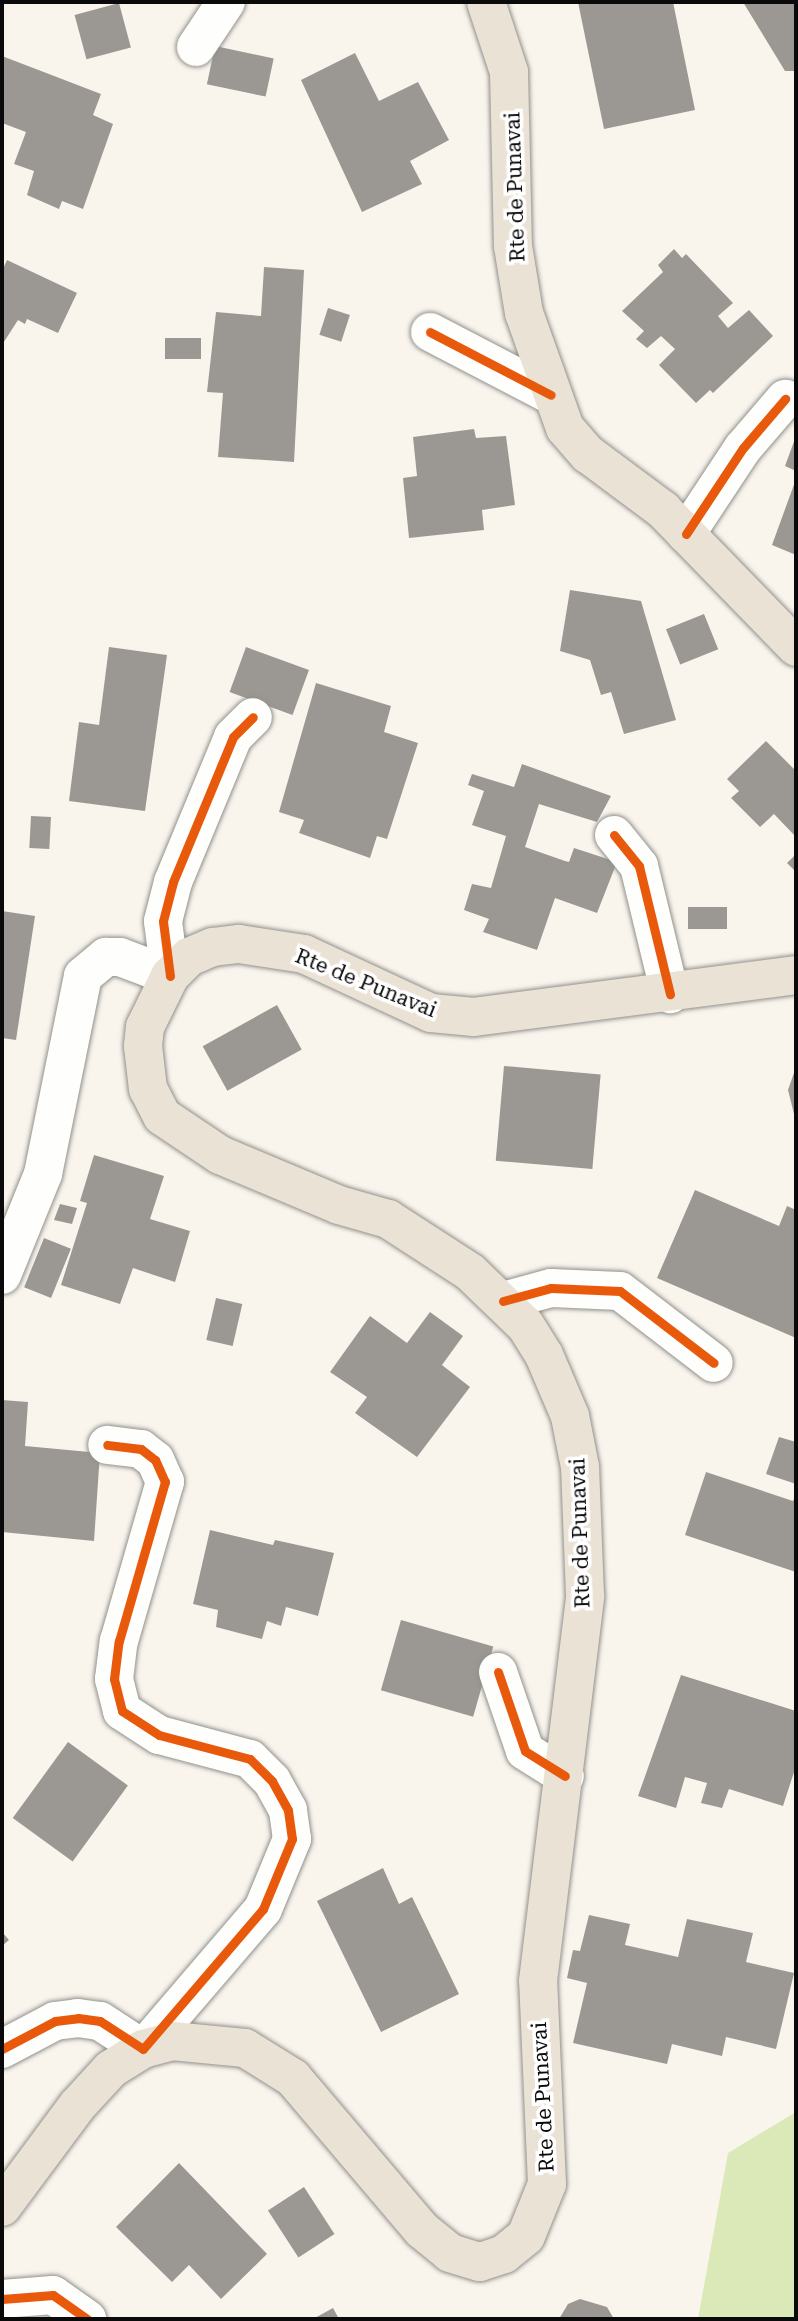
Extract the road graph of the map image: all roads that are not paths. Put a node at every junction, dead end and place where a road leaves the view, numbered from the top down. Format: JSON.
{"nodes":[{"id":1,"x":226,"y":2,"type":"edge"},
{"id":2,"x":486,"y":2,"type":"edge"},
{"id":3,"x":196,"y":47,"type":"dead end"},
{"id":4,"x":430,"y":332,"type":"dead end"},
{"id":5,"x":551,"y":395,"type":"junction"},
{"id":6,"x":785,"y":399,"type":"dead end"},
{"id":7,"x":686,"y":534,"type":"junction"},
{"id":8,"x":796,"y":647,"type":"edge"},
{"id":9,"x":253,"y":717,"type":"dead end"},
{"id":10,"x":614,"y":835,"type":"dead end"},
{"id":11,"x":796,"y":975,"type":"edge"},
{"id":12,"x":170,"y":976,"type":"junction"},
{"id":13,"x":670,"y":994,"type":"junction"},
{"id":14,"x":2,"y":1275,"type":"edge"},
{"id":15,"x":503,"y":1301,"type":"junction"},
{"id":16,"x":714,"y":1363,"type":"dead end"},
{"id":17,"x":107,"y":1445,"type":"dead end"},
{"id":18,"x":498,"y":1672,"type":"dead end"},
{"id":19,"x":565,"y":1776,"type":"junction"},
{"id":20,"x":2,"y":2049,"type":"edge"},
{"id":21,"x":143,"y":2049,"type":"junction"},
{"id":22,"x":3,"y":2204,"type":"edge"},
{"id":23,"x":2,"y":2299,"type":"edge"},
{"id":24,"x":87,"y":2319,"type":"edge"}],
"edges":[{"from":1,"to":3,"type":"street"},
{"from":2,"to":5,"type":"main road","name":"Rte de Punavai"},
{"from":4,"to":5,"type":"street"},
{"from":5,"to":7,"type":"main road","name":"Rte de Punavai"},
{"from":6,"to":7,"type":"street"},
{"from":7,"to":8,"type":"main road","name":"Rte de Punavai"},
{"from":9,"to":12,"type":"street"},
{"from":10,"to":13,"type":"street"},
{"from":11,"to":13,"type":"main road","name":"Rte de Punavai"},
{"from":12,"to":13,"type":"main road","name":"Rte de Punavai"},
{"from":12,"to":14,"type":"street"},
{"from":12,"to":15,"type":"main road","name":"Rte de Punavai"},
{"from":15,"to":16,"type":"street"},
{"from":15,"to":19,"type":"main road","name":"Rte de Punavai"},
{"from":17,"to":21,"type":"street"},
{"from":18,"to":19,"type":"street"},
{"from":19,"to":21,"type":"main road","name":"Rte de Punavai"},
{"from":20,"to":21,"type":"street"},
{"from":21,"to":22,"type":"main road","name":"Rte de Punavai"},
{"from":23,"to":24,"type":"street"}]}
